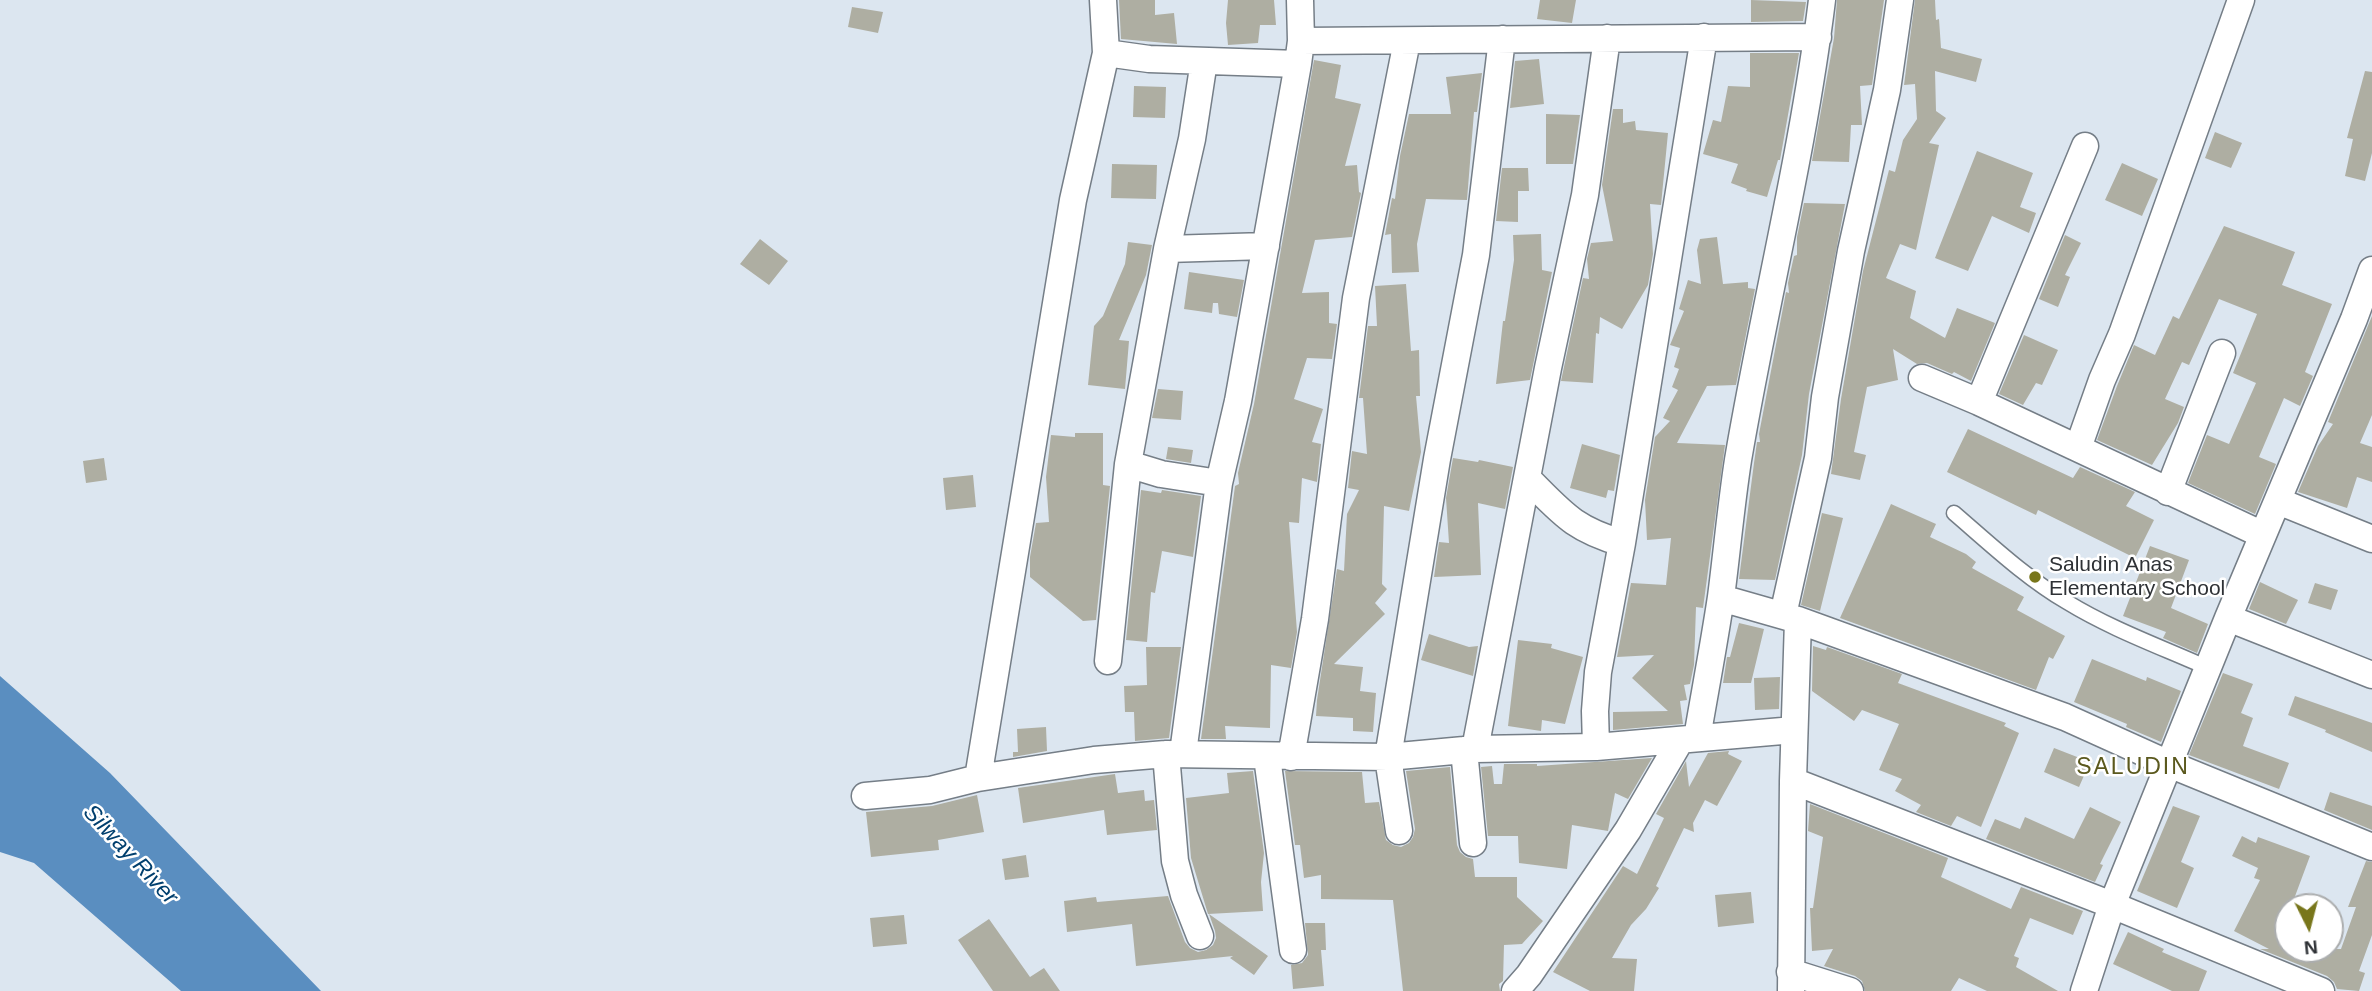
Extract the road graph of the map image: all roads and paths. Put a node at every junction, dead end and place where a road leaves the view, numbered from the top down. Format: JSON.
{"nodes":[{"id":1,"x":1103,"y":0,"type":"edge"},
{"id":2,"x":1300,"y":0,"type":"edge"},
{"id":3,"x":1822,"y":0,"type":"edge"},
{"id":4,"x":1900,"y":0,"type":"edge"},
{"id":5,"x":2241,"y":0,"type":"edge"},
{"id":6,"x":1704,"y":37,"type":"junction"},
{"id":7,"x":1818,"y":37,"type":"junction"},
{"id":8,"x":1607,"y":38,"type":"junction"},
{"id":9,"x":1502,"y":39,"type":"junction"},
{"id":10,"x":1407,"y":41,"type":"junction"},
{"id":11,"x":1106,"y":53,"type":"junction"},
{"id":12,"x":1300,"y":53,"type":"junction"},
{"id":13,"x":1204,"y":61,"type":"junction"},
{"id":14,"x":2085,"y":146,"type":"dead end"},
{"id":15,"x":1266,"y":246,"type":"junction"},
{"id":16,"x":1167,"y":249,"type":"junction"},
{"id":17,"x":2372,"y":270,"type":"edge"},
{"id":18,"x":2222,"y":354,"type":"dead end"},
{"id":19,"x":1923,"y":379,"type":"dead end"},
{"id":20,"x":1979,"y":402,"type":"junction"},
{"id":21,"x":2078,"y":448,"type":"junction"},
{"id":22,"x":1128,"y":464,"type":"junction"},
{"id":23,"x":1528,"y":480,"type":"junction"},
{"id":24,"x":1219,"y":483,"type":"junction"},
{"id":25,"x":2168,"y":492,"type":"junction"},
{"id":26,"x":2278,"y":501,"type":"junction"},
{"id":27,"x":1954,"y":513,"type":"dead end"},
{"id":28,"x":2263,"y":535,"type":"junction"},
{"id":29,"x":2372,"y":539,"type":"edge"},
{"id":30,"x":1622,"y":543,"type":"junction"},
{"id":31,"x":1721,"y":598,"type":"junction"},
{"id":32,"x":1790,"y":617,"type":"junction"},
{"id":33,"x":2228,"y":618,"type":"junction"},
{"id":34,"x":1108,"y":661,"type":"dead end"},
{"id":35,"x":2208,"y":668,"type":"junction"},
{"id":36,"x":2372,"y":675,"type":"edge"},
{"id":37,"x":1794,"y":730,"type":"junction"},
{"id":38,"x":1689,"y":739,"type":"junction"},
{"id":39,"x":1596,"y":747,"type":"junction"},
{"id":40,"x":1469,"y":750,"type":"junction"},
{"id":41,"x":1175,"y":753,"type":"junction"},
{"id":42,"x":1279,"y":757,"type":"junction"},
{"id":43,"x":1388,"y":757,"type":"junction"},
{"id":44,"x":2169,"y":764,"type":"junction"},
{"id":45,"x":978,"y":778,"type":"junction"},
{"id":46,"x":1793,"y":781,"type":"junction"},
{"id":47,"x":865,"y":796,"type":"dead end"},
{"id":48,"x":1399,"y":831,"type":"dead end"},
{"id":49,"x":1474,"y":843,"type":"dead end"},
{"id":50,"x":2372,"y":847,"type":"edge"},
{"id":51,"x":2112,"y":905,"type":"junction"},
{"id":52,"x":1200,"y":936,"type":"dead end"},
{"id":53,"x":1293,"y":950,"type":"dead end"},
{"id":54,"x":1791,"y":982,"type":"edge"},
{"id":55,"x":1515,"y":991,"type":"edge"},
{"id":56,"x":1850,"y":991,"type":"edge"},
{"id":57,"x":2084,"y":991,"type":"edge"},
{"id":58,"x":2321,"y":991,"type":"edge"}],
"edges":[{"from":1,"to":11,"type":"street"},
{"from":2,"to":12,"type":"street"},
{"from":3,"to":7,"type":"street"},
{"from":4,"to":32,"type":"street"},
{"from":5,"to":21,"type":"street"},
{"from":6,"to":7,"type":"street"},
{"from":6,"to":8,"type":"street"},
{"from":6,"to":30,"type":"street"},
{"from":7,"to":31,"type":"street"},
{"from":8,"to":9,"type":"street"},
{"from":8,"to":23,"type":"street"},
{"from":9,"to":10,"type":"street"},
{"from":9,"to":43,"type":"street"},
{"from":10,"to":12,"type":"street"},
{"from":10,"to":42,"type":"street"},
{"from":11,"to":13,"type":"street"},
{"from":11,"to":45,"type":"street"},
{"from":12,"to":13,"type":"street"},
{"from":12,"to":15,"type":"street"},
{"from":13,"to":16,"type":"street"},
{"from":14,"to":20,"type":"street"},
{"from":15,"to":16,"type":"street"},
{"from":15,"to":24,"type":"street"},
{"from":16,"to":22,"type":"street"},
{"from":17,"to":26,"type":"street"},
{"from":18,"to":25,"type":"street"},
{"from":19,"to":20,"type":"street"},
{"from":20,"to":21,"type":"street"},
{"from":21,"to":25,"type":"street"},
{"from":22,"to":24,"type":"street"},
{"from":22,"to":34,"type":"street"},
{"from":23,"to":30,"type":"street"},
{"from":23,"to":40,"type":"street"},
{"from":24,"to":41,"type":"street"},
{"from":25,"to":28,"type":"street"},
{"from":26,"to":28,"type":"street"},
{"from":26,"to":29,"type":"street"},
{"from":27,"to":35,"type":"lane"},
{"from":28,"to":33,"type":"street"},
{"from":30,"to":39,"type":"street"},
{"from":31,"to":32,"type":"street"},
{"from":31,"to":38,"type":"street"},
{"from":32,"to":37,"type":"street"},
{"from":32,"to":44,"type":"street"},
{"from":33,"to":35,"type":"street"},
{"from":33,"to":36,"type":"street"},
{"from":35,"to":44,"type":"street"},
{"from":37,"to":38,"type":"street"},
{"from":37,"to":46,"type":"street"},
{"from":38,"to":39,"type":"street"},
{"from":38,"to":55,"type":"street"},
{"from":39,"to":40,"type":"street"},
{"from":40,"to":43,"type":"street"},
{"from":40,"to":49,"type":"street"},
{"from":41,"to":42,"type":"street"},
{"from":41,"to":45,"type":"street"},
{"from":41,"to":52,"type":"street"},
{"from":42,"to":43,"type":"street"},
{"from":42,"to":53,"type":"street"},
{"from":43,"to":48,"type":"street"},
{"from":44,"to":50,"type":"street"},
{"from":44,"to":51,"type":"street"},
{"from":45,"to":47,"type":"street"},
{"from":46,"to":51,"type":"street"},
{"from":46,"to":54,"type":"street"},
{"from":51,"to":57,"type":"street"},
{"from":51,"to":58,"type":"street"},
{"from":54,"to":56,"type":"street"}]}
